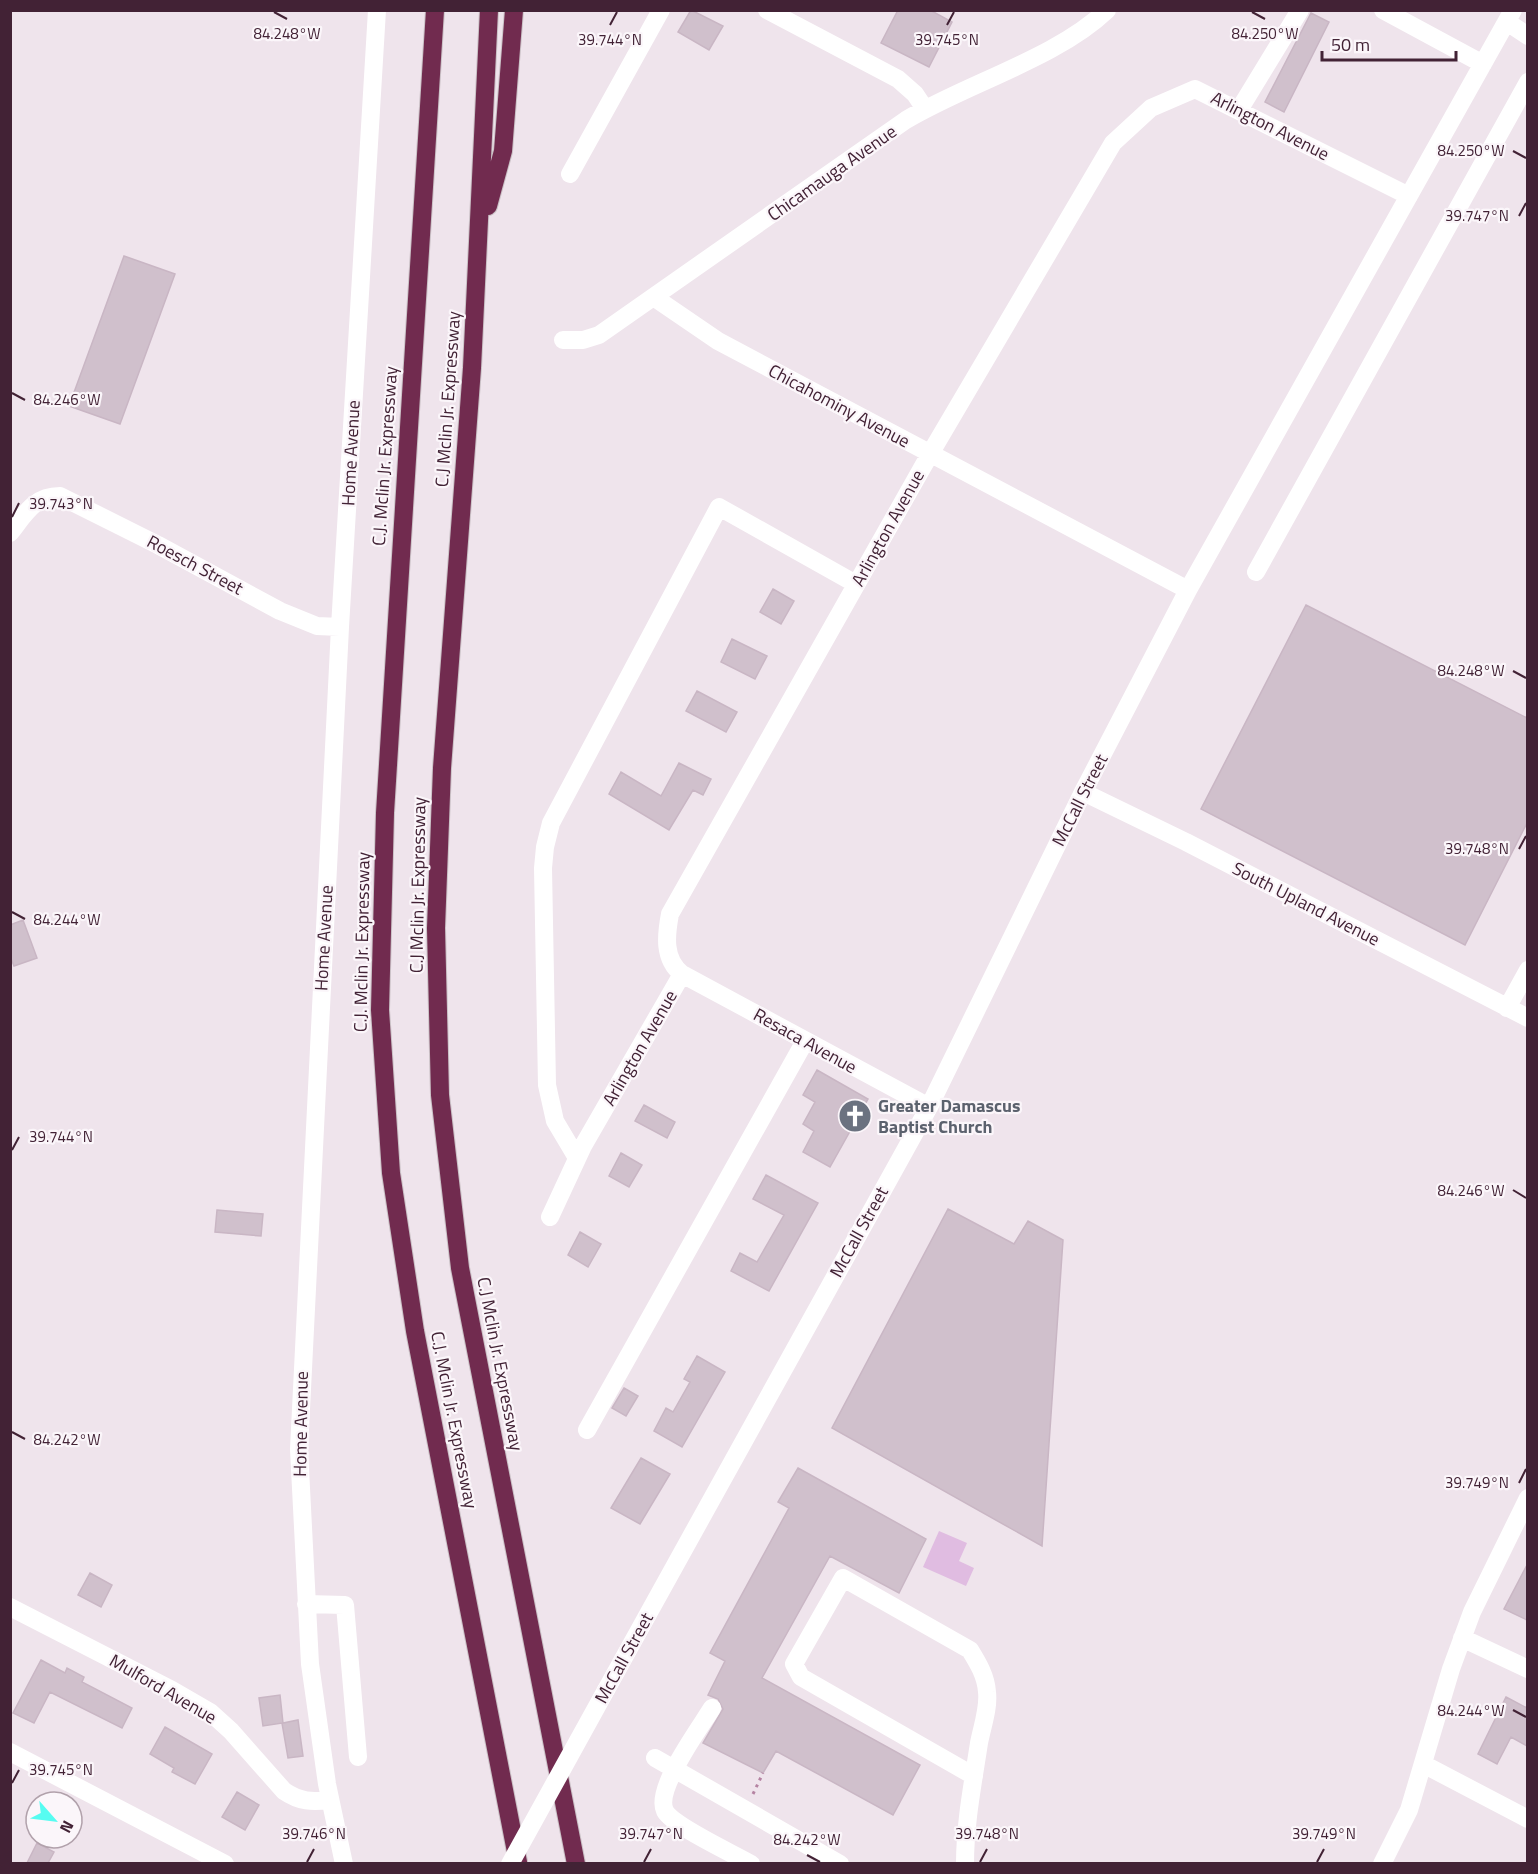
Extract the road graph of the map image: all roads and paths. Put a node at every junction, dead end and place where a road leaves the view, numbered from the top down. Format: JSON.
{"nodes":[{"id":1,"x":377,"y":10,"type":"edge"},
{"id":2,"x":435,"y":10,"type":"edge"},
{"id":3,"x":489,"y":10,"type":"edge"},
{"id":4,"x":514,"y":10,"type":"edge"},
{"id":5,"x":661,"y":10,"type":"edge"},
{"id":6,"x":767,"y":10,"type":"edge"},
{"id":7,"x":1107,"y":10,"type":"edge"},
{"id":8,"x":1300,"y":10,"type":"edge"},
{"id":9,"x":1383,"y":10,"type":"edge"},
{"id":10,"x":1510,"y":16,"type":"edge"},
{"id":11,"x":1527,"y":36,"type":"edge"},
{"id":12,"x":1483,"y":64,"type":"junction"},
{"id":13,"x":1527,"y":82,"type":"edge"},
{"id":14,"x":925,"y":109,"type":"junction"},
{"id":15,"x":1239,"y":110,"type":"junction"},
{"id":16,"x":570,"y":174,"type":"dead end"},
{"id":17,"x":1409,"y":196,"type":"junction"},
{"id":18,"x":478,"y":242,"type":"junction"},
{"id":19,"x":655,"y":298,"type":"junction"},
{"id":20,"x":563,"y":340,"type":"dead end"},
{"id":21,"x":930,"y":453,"type":"junction"},
{"id":22,"x":10,"y":532,"type":"edge"},
{"id":23,"x":1256,"y":572,"type":"dead end"},
{"id":24,"x":856,"y":584,"type":"junction"},
{"id":25,"x":1188,"y":590,"type":"junction"},
{"id":26,"x":340,"y":627,"type":"junction"},
{"id":27,"x":1083,"y":792,"type":"junction"},
{"id":28,"x":1527,"y":970,"type":"edge"},
{"id":29,"x":682,"y":974,"type":"junction"},
{"id":30,"x":1507,"y":1008,"type":"junction"},
{"id":31,"x":1527,"y":1018,"type":"edge"},
{"id":32,"x":806,"y":1041,"type":"junction"},
{"id":33,"x":929,"y":1107,"type":"junction"},
{"id":34,"x":577,"y":1158,"type":"junction"},
{"id":35,"x":550,"y":1217,"type":"dead end"},
{"id":36,"x":587,"y":1430,"type":"dead end"},
{"id":37,"x":1526,"y":1505,"type":"edge"},
{"id":38,"x":306,"y":1604,"type":"junction"},
{"id":39,"x":10,"y":1607,"type":"edge"},
{"id":40,"x":1462,"y":1638,"type":"junction"},
{"id":41,"x":1527,"y":1669,"type":"edge"},
{"id":42,"x":712,"y":1708,"type":"dead end"},
{"id":43,"x":10,"y":1752,"type":"edge"},
{"id":44,"x":358,"y":1757,"type":"dead end"},
{"id":45,"x":655,"y":1758,"type":"dead end"},
{"id":46,"x":1423,"y":1764,"type":"junction"},
{"id":47,"x":675,"y":1769,"type":"junction"},
{"id":48,"x":974,"y":1776,"type":"junction"},
{"id":49,"x":330,"y":1800,"type":"junction"},
{"id":50,"x":1527,"y":1820,"type":"edge"},
{"id":51,"x":225,"y":1863,"type":"edge"},
{"id":52,"x":344,"y":1863,"type":"edge"},
{"id":53,"x":510,"y":1863,"type":"edge"},
{"id":54,"x":519,"y":1863,"type":"edge"},
{"id":55,"x":576,"y":1863,"type":"edge"},
{"id":56,"x":751,"y":1863,"type":"edge"},
{"id":57,"x":840,"y":1863,"type":"edge"},
{"id":58,"x":965,"y":1863,"type":"edge"},
{"id":59,"x":1382,"y":1863,"type":"edge"}],
"edges":[{"from":1,"to":26,"type":"street","name":"Home Avenue"},
{"from":2,"to":54,"type":"highway","name":"C.J. Mclin Jr. Expressway"},
{"from":3,"to":18,"type":"highway","name":"C.J Mclin Jr. Expressway"},
{"from":4,"to":18,"type":"highway"},
{"from":5,"to":16,"type":"street"},
{"from":6,"to":14,"type":"street"},
{"from":7,"to":14,"type":"street","name":"Chicamauga Avenue"},
{"from":8,"to":15,"type":"street"},
{"from":9,"to":12,"type":"street"},
{"from":10,"to":11,"type":"street"},
{"from":10,"to":12,"type":"street","name":"McCall Street"},
{"from":12,"to":17,"type":"street","name":"McCall Street"},
{"from":13,"to":23,"type":"street"},
{"from":14,"to":19,"type":"street","name":"Chicamauga Avenue"},
{"from":15,"to":17,"type":"street","name":"Arlington Avenue"},
{"from":15,"to":21,"type":"street","name":"Arlington Avenue"},
{"from":17,"to":25,"type":"street","name":"McCall Street"},
{"from":18,"to":55,"type":"highway","name":"C.J Mclin Jr. Expressway"},
{"from":19,"to":20,"type":"street","name":"Chicamauga Avenue"},
{"from":19,"to":21,"type":"street","name":"Chicahominy Avenue"},
{"from":21,"to":24,"type":"street","name":"Arlington Avenue"},
{"from":21,"to":25,"type":"street","name":"Chicahominy Avenue"},
{"from":22,"to":26,"type":"street","name":"Roesch Street"},
{"from":24,"to":29,"type":"street","name":"Arlington Avenue"},
{"from":24,"to":34,"type":"street"},
{"from":25,"to":27,"type":"street","name":"McCall Street"},
{"from":26,"to":38,"type":"street","name":"Home Avenue"},
{"from":27,"to":30,"type":"street","name":"South Upland Avenue"},
{"from":27,"to":33,"type":"street","name":"McCall Street"},
{"from":28,"to":30,"type":"street"},
{"from":29,"to":32,"type":"street","name":"Resaca Avenue"},
{"from":29,"to":34,"type":"street","name":"Arlington Avenue"},
{"from":30,"to":31,"type":"street","name":"South Upland Avenue"},
{"from":32,"to":33,"type":"street","name":"Resaca Avenue"},
{"from":32,"to":36,"type":"street"},
{"from":33,"to":53,"type":"street","name":"McCall Street","bridge":true},
{"from":34,"to":35,"type":"street","name":"Arlington Avenue"},
{"from":37,"to":40,"type":"street"},
{"from":38,"to":44,"type":"street"},
{"from":38,"to":49,"type":"street","name":"Home Avenue"},
{"from":39,"to":49,"type":"street","name":"Mulford Avenue"},
{"from":40,"to":41,"type":"street"},
{"from":40,"to":46,"type":"street"},
{"from":42,"to":47,"type":"street"},
{"from":43,"to":51,"type":"street"},
{"from":45,"to":47,"type":"street"},
{"from":46,"to":50,"type":"street"},
{"from":46,"to":59,"type":"street"},
{"from":47,"to":56,"type":"street"},
{"from":47,"to":57,"type":"street"},
{"from":48,"to":48,"type":"street"},
{"from":48,"to":58,"type":"street"},
{"from":49,"to":52,"type":"street","name":"Home Avenue"}]}
